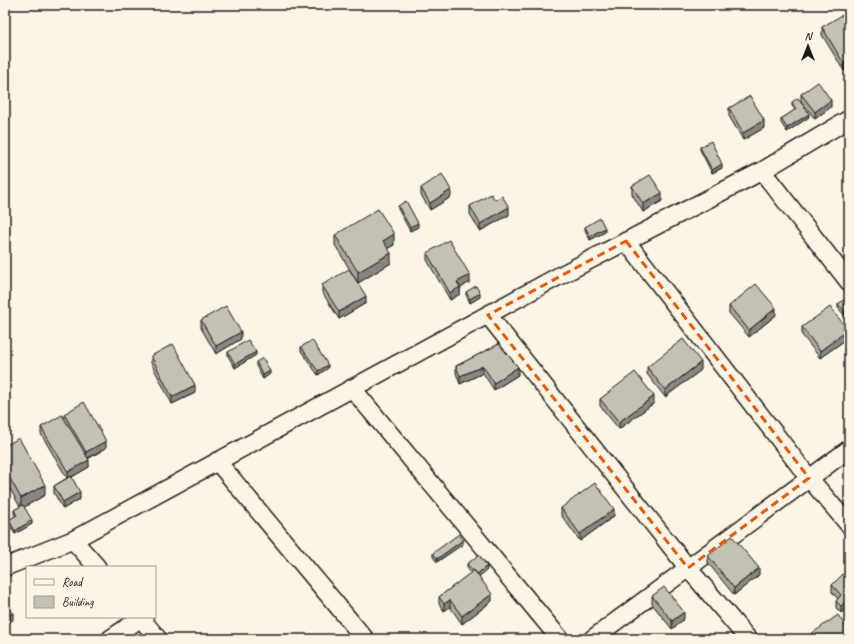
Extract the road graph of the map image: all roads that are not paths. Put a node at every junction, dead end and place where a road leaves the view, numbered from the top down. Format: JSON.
{"nodes":[{"id":1,"x":849,"y":119,"type":"edge"},
{"id":2,"x":762,"y":171,"type":"junction"},
{"id":3,"x":626,"y":241,"type":"junction"},
{"id":4,"x":849,"y":282,"type":"edge"},
{"id":5,"x":488,"y":315,"type":"junction"},
{"id":6,"x":352,"y":388,"type":"junction"},
{"id":7,"x":849,"y":449,"type":"edge"},
{"id":8,"x":218,"y":461,"type":"junction"},
{"id":9,"x":809,"y":478,"type":"junction"},
{"id":10,"x":849,"y":525,"type":"edge"},
{"id":11,"x":73,"y":540,"type":"junction"},
{"id":12,"x":96,"y":566,"type":"edge"},
{"id":13,"x":5,"y":567,"type":"edge"},
{"id":14,"x":688,"y":568,"type":"junction"},
{"id":15,"x":140,"y":618,"type":"edge"},
{"id":16,"x":110,"y":639,"type":"edge"},
{"id":17,"x":158,"y":639,"type":"edge"},
{"id":18,"x":364,"y":639,"type":"edge"},
{"id":19,"x":560,"y":639,"type":"edge"},
{"id":20,"x":592,"y":639,"type":"edge"},
{"id":21,"x":748,"y":639,"type":"edge"}],
"edges":[{"from":1,"to":2,"type":"street"},
{"from":2,"to":3,"type":"street"},
{"from":2,"to":4,"type":"street"},
{"from":3,"to":5,"type":"street"},
{"from":3,"to":9,"type":"street"},
{"from":5,"to":6,"type":"street"},
{"from":5,"to":14,"type":"street"},
{"from":6,"to":8,"type":"street"},
{"from":6,"to":19,"type":"street"},
{"from":7,"to":9,"type":"street"},
{"from":8,"to":11,"type":"street"},
{"from":8,"to":18,"type":"street"},
{"from":9,"to":10,"type":"street"},
{"from":9,"to":14,"type":"street"},
{"from":11,"to":12,"type":"street"},
{"from":11,"to":13,"type":"street"},
{"from":14,"to":20,"type":"street"},
{"from":14,"to":21,"type":"street"},
{"from":15,"to":16,"type":"street"},
{"from":15,"to":17,"type":"street"}]}
